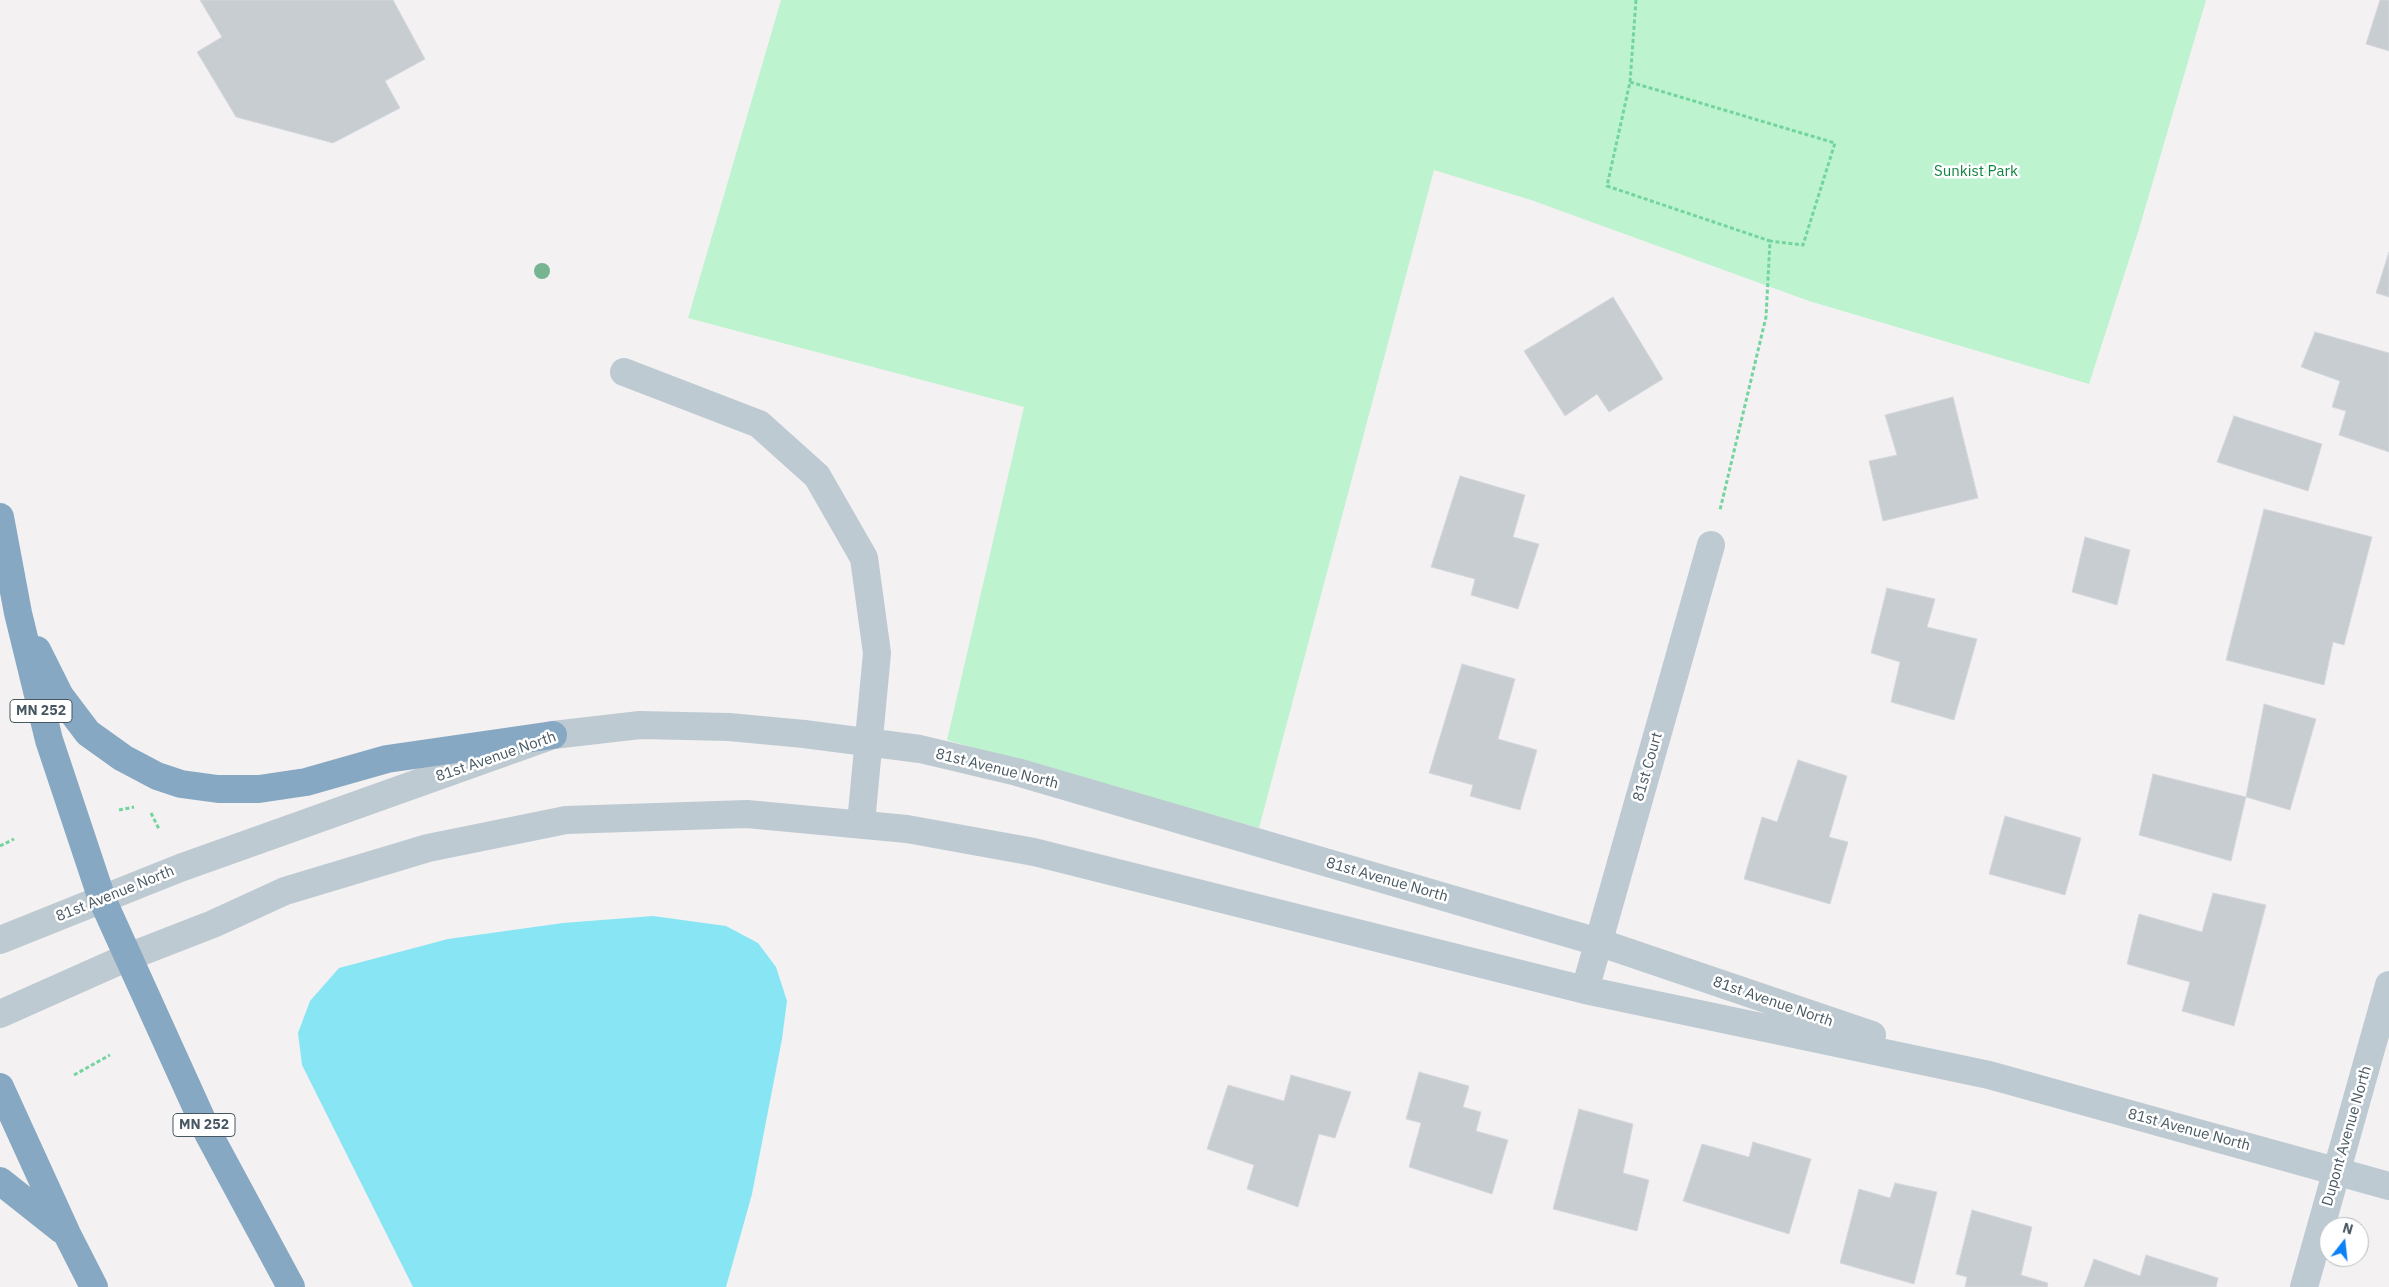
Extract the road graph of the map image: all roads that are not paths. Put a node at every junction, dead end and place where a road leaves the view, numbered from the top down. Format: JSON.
{"nodes":[{"id":1,"x":624,"y":372,"type":"dead end"},
{"id":2,"x":0,"y":517,"type":"edge"},
{"id":3,"x":1711,"y":545,"type":"road end"},
{"id":4,"x":18,"y":613,"type":"junction"},
{"id":5,"x":554,"y":735,"type":"junction"},
{"id":6,"x":868,"y":743,"type":"junction"},
{"id":7,"x":862,"y":823,"type":"junction"},
{"id":8,"x":102,"y":899,"type":"junction"},
{"id":9,"x":0,"y":940,"type":"edge"},
{"id":10,"x":1598,"y":942,"type":"junction"},
{"id":11,"x":128,"y":958,"type":"junction"},
{"id":12,"x":2389,"y":985,"type":"edge"},
{"id":13,"x":1585,"y":990,"type":"junction"},
{"id":14,"x":0,"y":1014,"type":"edge"},
{"id":15,"x":1989,"y":1075,"type":"junction"},
{"id":16,"x":0,"y":1087,"type":"edge"},
{"id":17,"x":2337,"y":1171,"type":"junction"},
{"id":18,"x":0,"y":1181,"type":"edge"},
{"id":19,"x":2389,"y":1186,"type":"edge"},
{"id":20,"x":67,"y":1234,"type":"junction"},
{"id":21,"x":94,"y":1287,"type":"edge"},
{"id":22,"x":291,"y":1287,"type":"edge"},
{"id":23,"x":2304,"y":1287,"type":"edge"}],
"edges":[{"from":1,"to":6,"type":"street"},
{"from":2,"to":4,"type":"highway","number":"MN 252"},
{"from":3,"to":10,"type":"street","name":"81st Court"},
{"from":4,"to":5,"type":"highway"},
{"from":4,"to":8,"type":"highway","number":"MN 252"},
{"from":5,"to":6,"type":"street","name":"81st Avenue North"},
{"from":5,"to":8,"type":"street","name":"81st Avenue North"},
{"from":6,"to":7,"type":"street"},
{"from":6,"to":10,"type":"street","name":"81st Avenue North"},
{"from":7,"to":11,"type":"street","name":"81st Avenue North"},
{"from":7,"to":13,"type":"street","name":"81st Avenue North"},
{"from":8,"to":9,"type":"street","name":"81st Avenue North"},
{"from":8,"to":11,"type":"highway","number":"MN 252"},
{"from":10,"to":13,"type":"street","name":"81st Court"},
{"from":10,"to":15,"type":"street","name":"81st Avenue North"},
{"from":11,"to":14,"type":"street","name":"81st Avenue North"},
{"from":11,"to":22,"type":"highway","number":"MN 252"},
{"from":12,"to":17,"type":"street","name":"Dupont Avenue North"},
{"from":13,"to":15,"type":"street","name":"81st Avenue North"},
{"from":15,"to":17,"type":"street","name":"81st Avenue North"},
{"from":16,"to":20,"type":"highway"},
{"from":17,"to":19,"type":"street","name":"81st Avenue North"},
{"from":17,"to":23,"type":"street","name":"Dupont Avenue North"},
{"from":18,"to":20,"type":"highway"},
{"from":20,"to":21,"type":"highway"}]}
